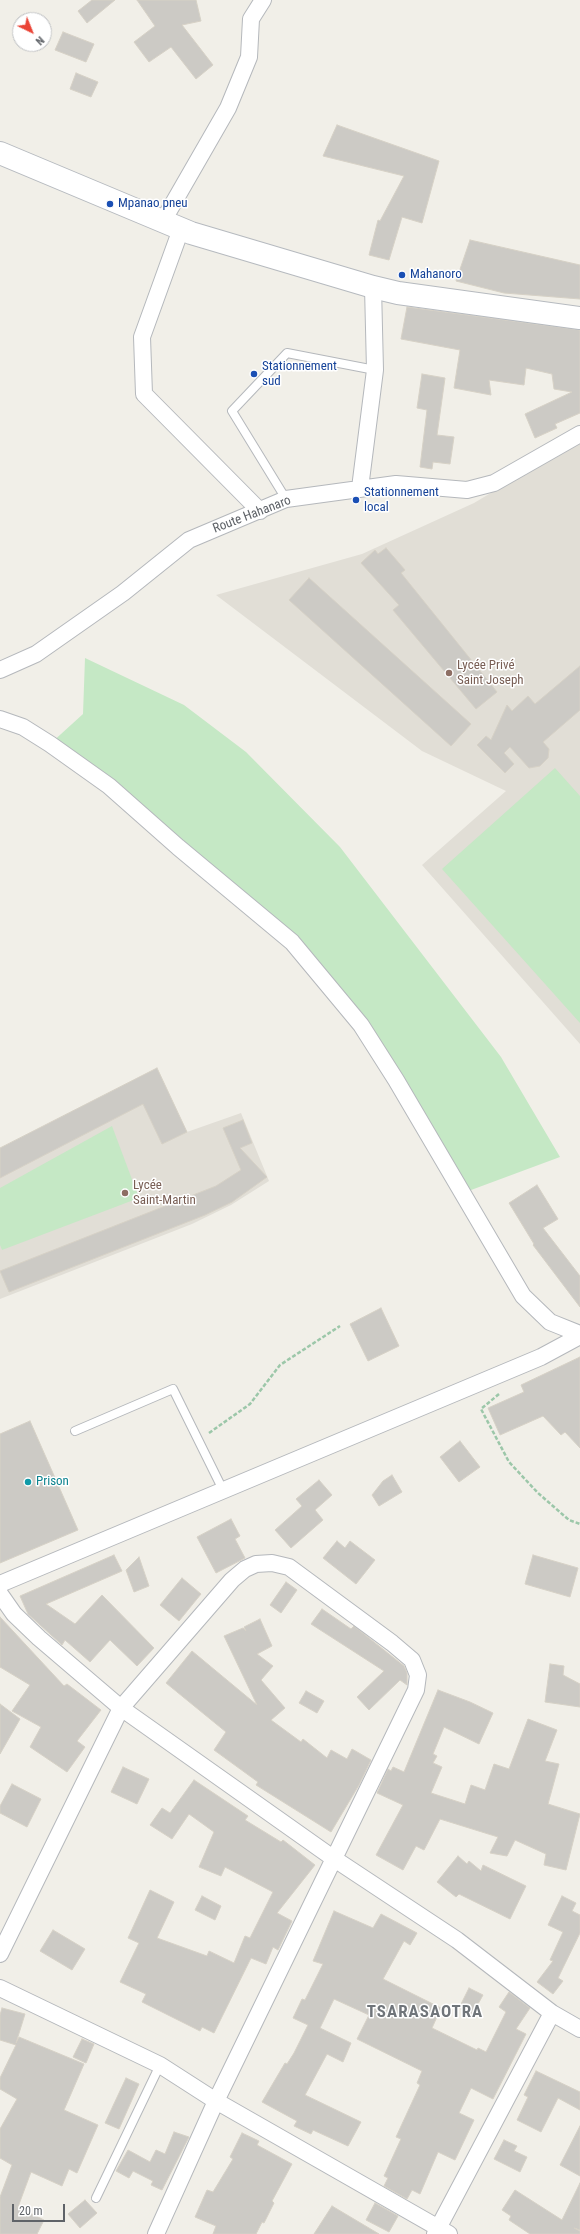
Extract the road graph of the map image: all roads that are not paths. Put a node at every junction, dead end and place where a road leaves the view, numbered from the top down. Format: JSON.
{"nodes":[{"id":1,"x":263,"y":0,"type":"edge"},
{"id":2,"x":0,"y":153,"type":"edge"},
{"id":3,"x":172,"y":225,"type":"junction"},
{"id":4,"x":373,"y":287,"type":"junction"},
{"id":5,"x":580,"y":318,"type":"edge"},
{"id":6,"x":375,"y":370,"type":"junction"},
{"id":7,"x":580,"y":434,"type":"edge"},
{"id":8,"x":360,"y":488,"type":"junction"},
{"id":9,"x":286,"y":499,"type":"junction"},
{"id":10,"x":260,"y":511,"type":"junction"},
{"id":11,"x":0,"y":670,"type":"edge"},
{"id":12,"x":0,"y":719,"type":"edge"},
{"id":13,"x":580,"y":1335,"type":"edge"},
{"id":14,"x":75,"y":1431,"type":"dead end"},
{"id":15,"x":223,"y":1490,"type":"junction"},
{"id":16,"x":0,"y":1584,"type":"edge"},
{"id":17,"x":0,"y":1594,"type":"edge"},
{"id":18,"x":121,"y":1708,"type":"junction"},
{"id":19,"x":334,"y":1858,"type":"junction"},
{"id":20,"x":0,"y":1954,"type":"edge"},
{"id":21,"x":0,"y":1988,"type":"edge"},
{"id":22,"x":552,"y":2013,"type":"junction"},
{"id":23,"x":580,"y":2029,"type":"edge"},
{"id":24,"x":160,"y":2066,"type":"junction"},
{"id":25,"x":216,"y":2101,"type":"junction"},
{"id":26,"x":96,"y":2198,"type":"dead end"},
{"id":27,"x":441,"y":2232,"type":"edge"},
{"id":28,"x":156,"y":2234,"type":"edge"}],
"edges":[{"from":1,"to":3,"type":"street"},
{"from":2,"to":3,"type":"main road"},
{"from":3,"to":4,"type":"main road"},
{"from":3,"to":10,"type":"street"},
{"from":4,"to":5,"type":"main road"},
{"from":4,"to":6,"type":"street"},
{"from":6,"to":8,"type":"street"},
{"from":6,"to":9,"type":"lane"},
{"from":7,"to":8,"type":"street","name":"Route Hahanaro"},
{"from":8,"to":9,"type":"street","name":"Route Hahanaro"},
{"from":9,"to":10,"type":"street","name":"Route Hahanaro"},
{"from":10,"to":11,"type":"street","name":"Route Hahanaro"},
{"from":12,"to":13,"type":"street"},
{"from":13,"to":15,"type":"street"},
{"from":14,"to":15,"type":"lane"},
{"from":15,"to":16,"type":"street"},
{"from":17,"to":18,"type":"street"},
{"from":18,"to":19,"type":"street"},
{"from":18,"to":19,"type":"street"},
{"from":18,"to":20,"type":"street"},
{"from":19,"to":22,"type":"street"},
{"from":19,"to":25,"type":"street"},
{"from":21,"to":24,"type":"street"},
{"from":22,"to":23,"type":"street"},
{"from":22,"to":27,"type":"street"},
{"from":24,"to":25,"type":"street"},
{"from":24,"to":26,"type":"lane"},
{"from":25,"to":27,"type":"street"},
{"from":25,"to":28,"type":"street"}]}
